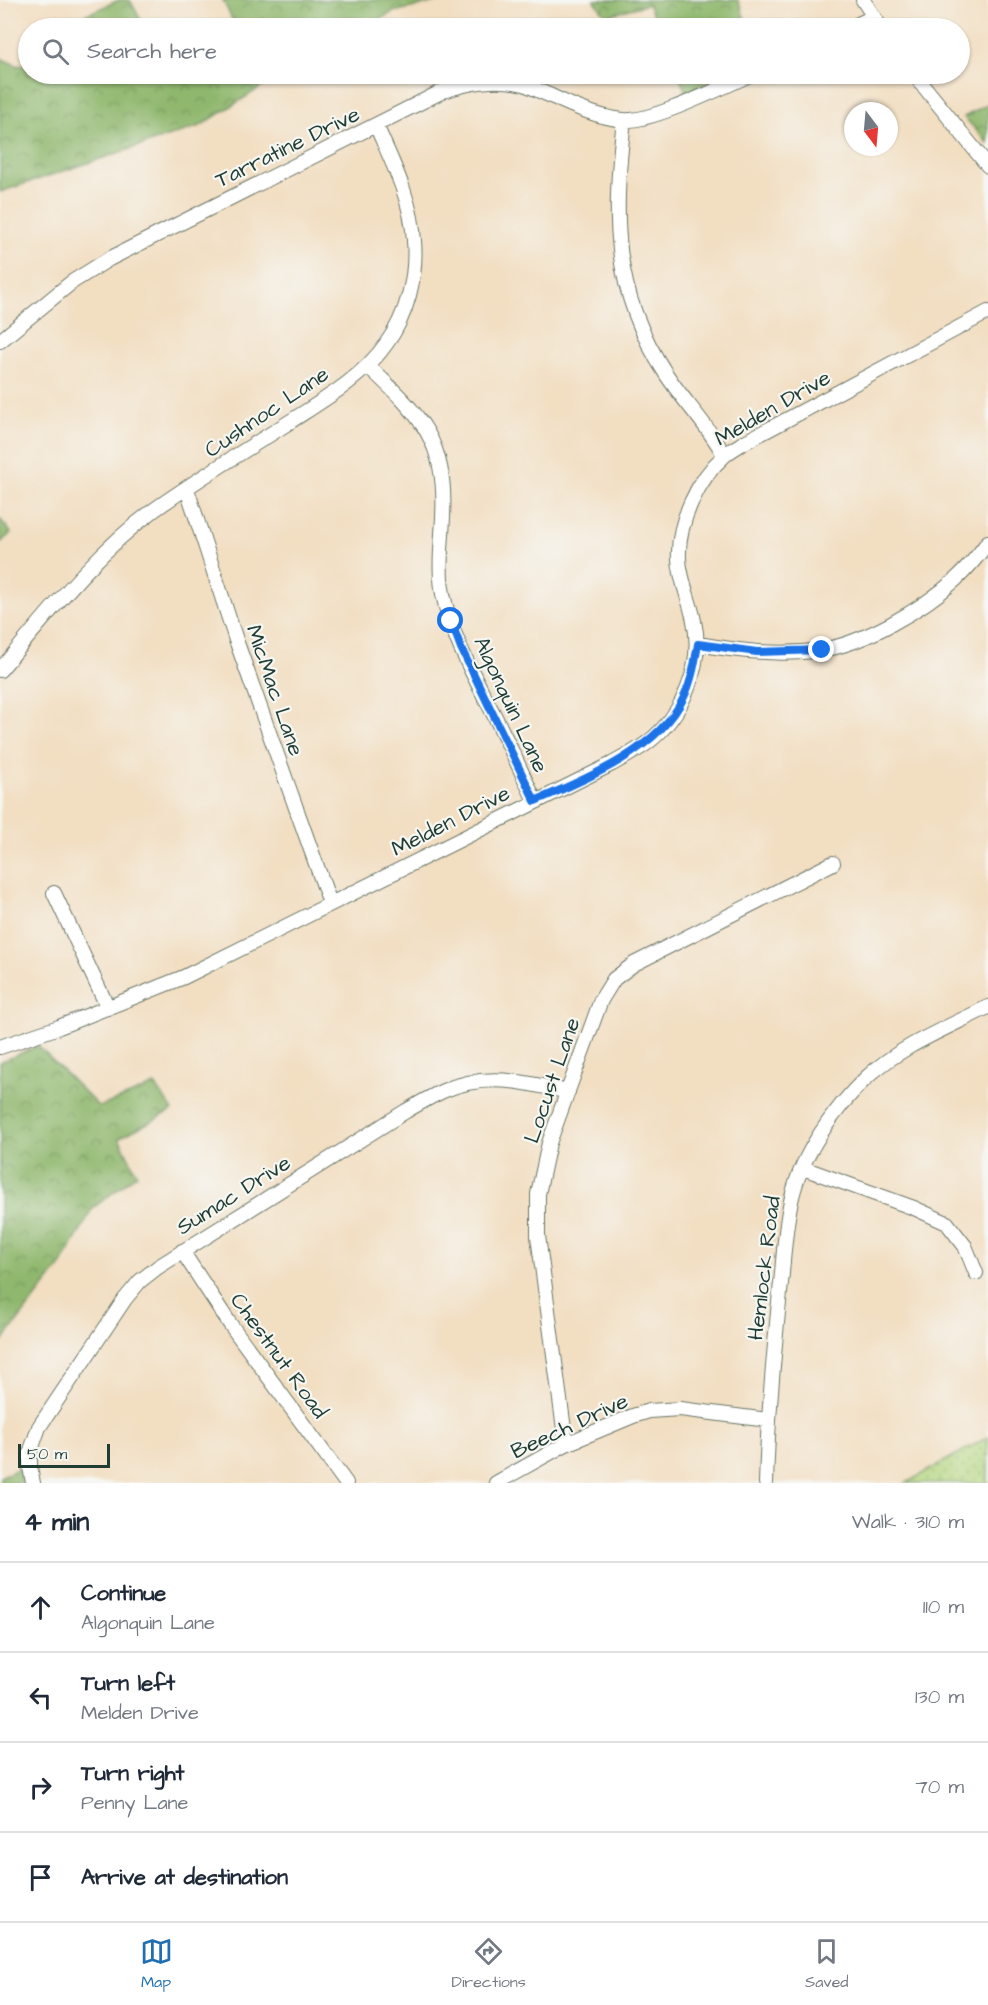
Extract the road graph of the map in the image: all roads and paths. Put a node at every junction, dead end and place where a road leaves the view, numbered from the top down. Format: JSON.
{"nodes":[{"id":1,"x":863,"y":0,"type":"edge"},
{"id":2,"x":874,"y":18,"type":"edge"},
{"id":3,"x":463,"y":84,"type":"edge"},
{"id":4,"x":520,"y":84,"type":"edge"},
{"id":5,"x":728,"y":84,"type":"edge"},
{"id":6,"x":922,"y":84,"type":"edge"},
{"id":7,"x":624,"y":120,"type":"junction"},
{"id":8,"x":376,"y":125,"type":"junction"},
{"id":9,"x":988,"y":166,"type":"edge"},
{"id":10,"x":988,"y":312,"type":"edge"},
{"id":11,"x":0,"y":341,"type":"edge"},
{"id":12,"x":368,"y":366,"type":"junction"},
{"id":13,"x":724,"y":455,"type":"junction"},
{"id":14,"x":187,"y":489,"type":"junction"},
{"id":15,"x":988,"y":542,"type":"edge"},
{"id":16,"x":698,"y":644,"type":"junction"},
{"id":17,"x":0,"y":670,"type":"edge"},
{"id":18,"x":535,"y":801,"type":"junction"},
{"id":19,"x":833,"y":863,"type":"dead end"},
{"id":20,"x":54,"y":893,"type":"dead end"},
{"id":21,"x":330,"y":903,"type":"junction"},
{"id":22,"x":988,"y":1007,"type":"edge"},
{"id":23,"x":108,"y":1008,"type":"junction"},
{"id":24,"x":0,"y":1047,"type":"edge"},
{"id":25,"x":568,"y":1092,"type":"junction"},
{"id":26,"x":802,"y":1168,"type":"junction"},
{"id":27,"x":182,"y":1251,"type":"junction"},
{"id":28,"x":976,"y":1273,"type":"dead end"},
{"id":29,"x":768,"y":1420,"type":"junction"},
{"id":30,"x":566,"y":1444,"type":"junction"},
{"id":31,"x":33,"y":1483,"type":"edge"},
{"id":32,"x":346,"y":1483,"type":"edge"},
{"id":33,"x":496,"y":1483,"type":"edge"},
{"id":34,"x":766,"y":1483,"type":"edge"}],
"edges":[{"from":1,"to":2,"type":"street"},
{"from":3,"to":8,"type":"street","name":"Tarratine Drive"},
{"from":4,"to":7,"type":"street","name":"Tarratine Drive"},
{"from":5,"to":7,"type":"street","name":"Tarratine Drive"},
{"from":6,"to":9,"type":"street"},
{"from":7,"to":13,"type":"street"},
{"from":8,"to":11,"type":"street","name":"Tarratine Drive"},
{"from":8,"to":12,"type":"street","name":"Cushnoc Lane"},
{"from":10,"to":13,"type":"street","name":"Melden Drive"},
{"from":12,"to":14,"type":"street","name":"Cushnoc Lane"},
{"from":12,"to":18,"type":"street","name":"Algonquin Lane"},
{"from":13,"to":16,"type":"street","name":"Melden Drive"},
{"from":14,"to":17,"type":"street","name":"Cushnoc Lane"},
{"from":14,"to":21,"type":"street","name":"MicMac Lane"},
{"from":15,"to":16,"type":"street"},
{"from":16,"to":18,"type":"street","name":"Melden Drive"},
{"from":18,"to":21,"type":"street","name":"Melden Drive"},
{"from":19,"to":25,"type":"street","name":"Locust Lane"},
{"from":20,"to":23,"type":"street"},
{"from":21,"to":23,"type":"street","name":"Melden Drive"},
{"from":22,"to":26,"type":"street","name":"Hemlock Road"},
{"from":23,"to":24,"type":"street","name":"Melden Drive"},
{"from":25,"to":27,"type":"street","name":"Sumac Drive"},
{"from":25,"to":30,"type":"street","name":"Locust Lane"},
{"from":26,"to":28,"type":"street"},
{"from":26,"to":29,"type":"street","name":"Hemlock Road"},
{"from":27,"to":31,"type":"street","name":"Sumac Drive"},
{"from":27,"to":32,"type":"street","name":"Chestnut Road"},
{"from":29,"to":30,"type":"street","name":"Beech Drive"},
{"from":29,"to":34,"type":"street","name":"Hemlock Road"},
{"from":30,"to":33,"type":"street","name":"Beech Drive"}]}
